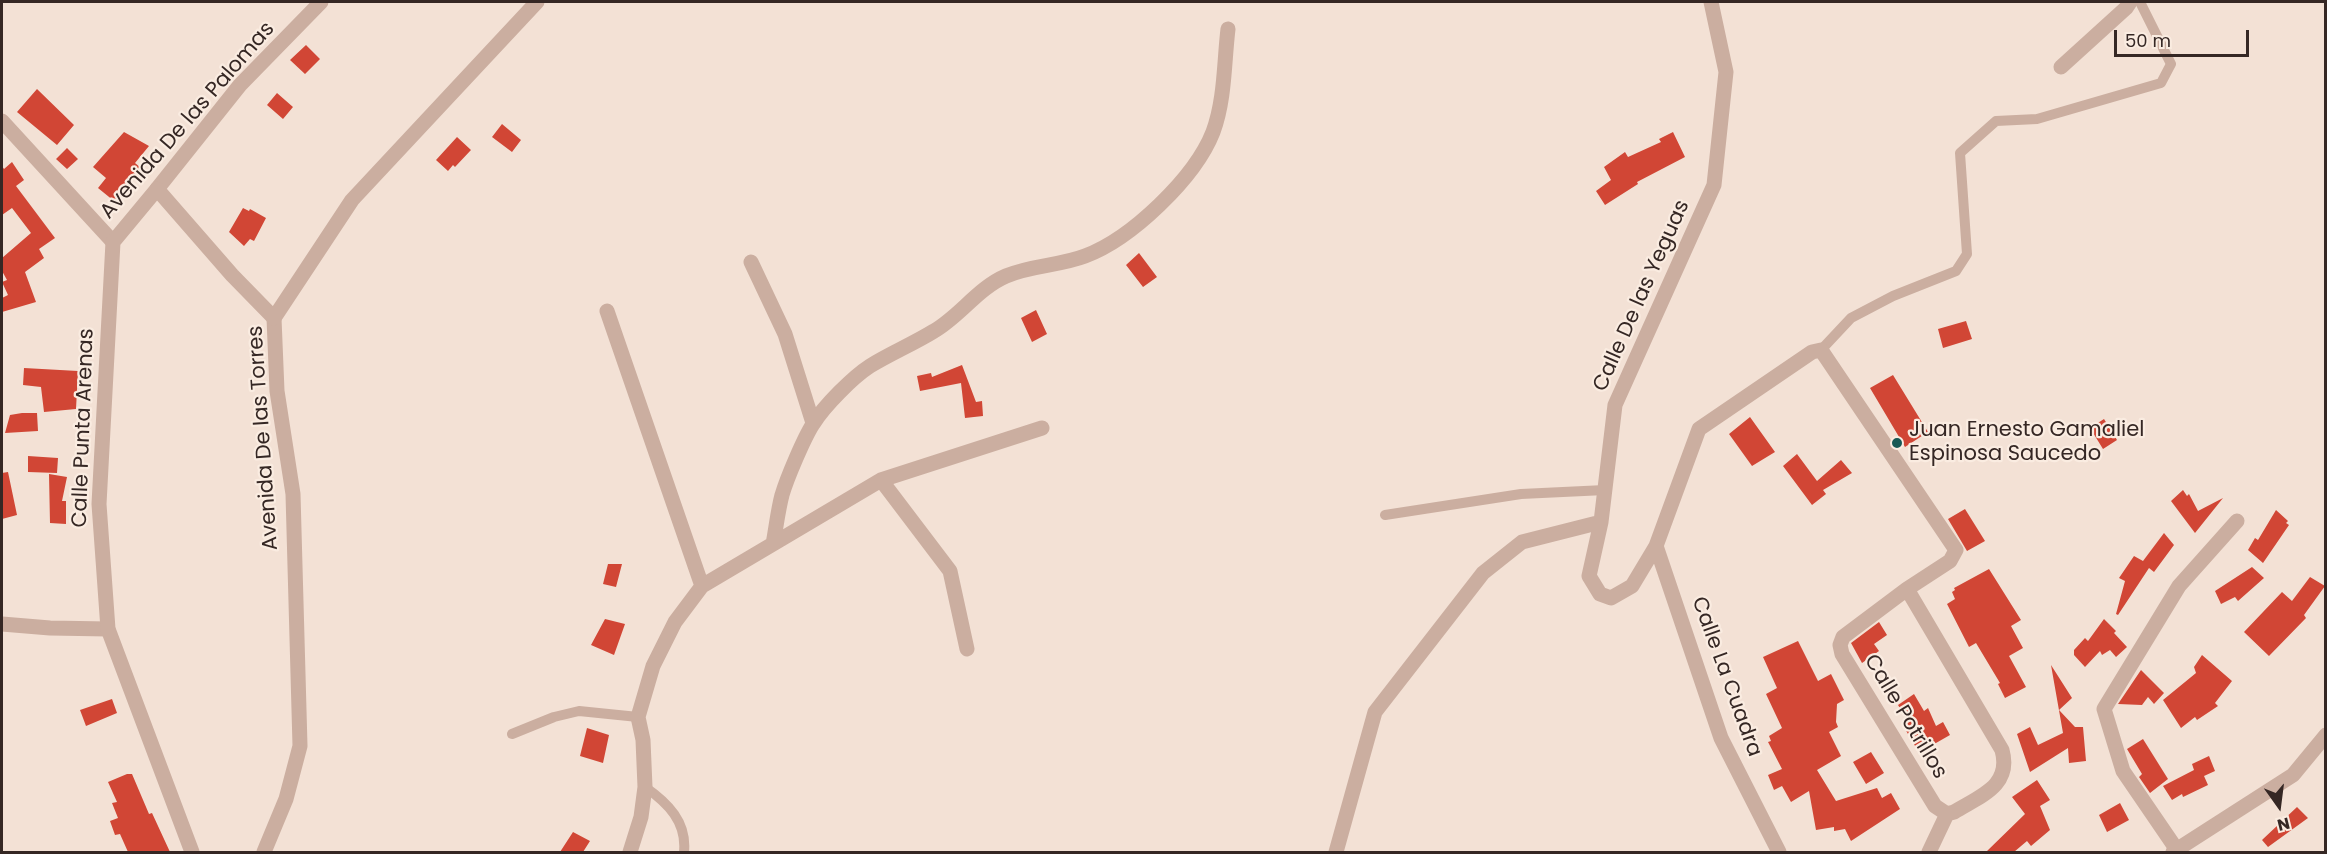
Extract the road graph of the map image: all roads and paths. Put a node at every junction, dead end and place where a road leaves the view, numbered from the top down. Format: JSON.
{"nodes":[{"id":1,"x":321,"y":2,"type":"edge"},
{"id":2,"x":537,"y":2,"type":"edge"},
{"id":3,"x":1711,"y":2,"type":"edge"},
{"id":4,"x":2130,"y":2,"type":"edge"},
{"id":5,"x":2140,"y":2,"type":"edge"},
{"id":6,"x":1228,"y":29,"type":"dead end"},
{"id":7,"x":2061,"y":67,"type":"dead end"},
{"id":8,"x":2,"y":122,"type":"edge"},
{"id":9,"x":157,"y":189,"type":"junction"},
{"id":10,"x":113,"y":242,"type":"junction"},
{"id":11,"x":751,"y":262,"type":"dead end"},
{"id":12,"x":607,"y":311,"type":"dead end"},
{"id":13,"x":274,"y":318,"type":"junction"},
{"id":14,"x":1821,"y":350,"type":"junction"},
{"id":15,"x":813,"y":423,"type":"junction"},
{"id":16,"x":1042,"y":428,"type":"dead end"},
{"id":17,"x":881,"y":480,"type":"junction"},
{"id":18,"x":1605,"y":490,"type":"junction"},
{"id":19,"x":1385,"y":515,"type":"dead end"},
{"id":20,"x":2237,"y":521,"type":"dead end"},
{"id":21,"x":1601,"y":522,"type":"junction"},
{"id":22,"x":773,"y":544,"type":"junction"},
{"id":23,"x":1656,"y":546,"type":"junction"},
{"id":24,"x":702,"y":586,"type":"junction"},
{"id":25,"x":1907,"y":590,"type":"junction"},
{"id":26,"x":2,"y":624,"type":"edge"},
{"id":27,"x":108,"y":628,"type":"junction"},
{"id":28,"x":966,"y":649,"type":"dead end"},
{"id":29,"x":638,"y":717,"type":"junction"},
{"id":30,"x":512,"y":734,"type":"dead end"},
{"id":31,"x":2325,"y":735,"type":"edge"},
{"id":32,"x":645,"y":787,"type":"junction"},
{"id":33,"x":1947,"y":814,"type":"junction"},
{"id":34,"x":2175,"y":851,"type":"edge"},
{"id":35,"x":192,"y":852,"type":"edge"},
{"id":36,"x":264,"y":852,"type":"edge"},
{"id":37,"x":630,"y":852,"type":"edge"},
{"id":38,"x":684,"y":852,"type":"edge"},
{"id":39,"x":1336,"y":852,"type":"edge"},
{"id":40,"x":1779,"y":852,"type":"edge"},
{"id":41,"x":1929,"y":852,"type":"edge"}],
"edges":[{"from":1,"to":9,"type":"street","name":"Avenida De las Palomas"},
{"from":2,"to":13,"type":"street","name":"Avenida De las Torres"},
{"from":3,"to":18,"type":"street","name":"Calle De las Yeguas"},
{"from":4,"to":7,"type":"street"},
{"from":5,"to":14,"type":"lane"},
{"from":6,"to":15,"type":"street"},
{"from":8,"to":10,"type":"street"},
{"from":9,"to":10,"type":"street","name":"Avenida De las Palomas"},
{"from":9,"to":13,"type":"street"},
{"from":10,"to":27,"type":"street","name":"Calle Punta Arenas"},
{"from":11,"to":15,"type":"street"},
{"from":12,"to":24,"type":"street"},
{"from":13,"to":36,"type":"street","name":"Avenida De las Torres"},
{"from":14,"to":23,"type":"street"},
{"from":14,"to":25,"type":"street"},
{"from":15,"to":22,"type":"street"},
{"from":16,"to":17,"type":"street"},
{"from":17,"to":22,"type":"street"},
{"from":17,"to":28,"type":"street"},
{"from":18,"to":19,"type":"lane"},
{"from":18,"to":21,"type":"street","name":"Calle De las Yeguas"},
{"from":20,"to":34,"type":"street"},
{"from":21,"to":23,"type":"street","name":"Calle De las Yeguas"},
{"from":21,"to":39,"type":"street"},
{"from":22,"to":24,"type":"street"},
{"from":23,"to":40,"type":"street","name":"Calle La Cuadra"},
{"from":24,"to":29,"type":"street"},
{"from":25,"to":33,"type":"street"},
{"from":25,"to":33,"type":"street","name":"Calle Potrillos"},
{"from":26,"to":27,"type":"street"},
{"from":27,"to":35,"type":"street","name":"Calle Punta Arenas"},
{"from":29,"to":30,"type":"lane"},
{"from":29,"to":32,"type":"street"},
{"from":31,"to":34,"type":"street"},
{"from":32,"to":37,"type":"street"},
{"from":32,"to":38,"type":"lane"},
{"from":33,"to":41,"type":"street"}]}
